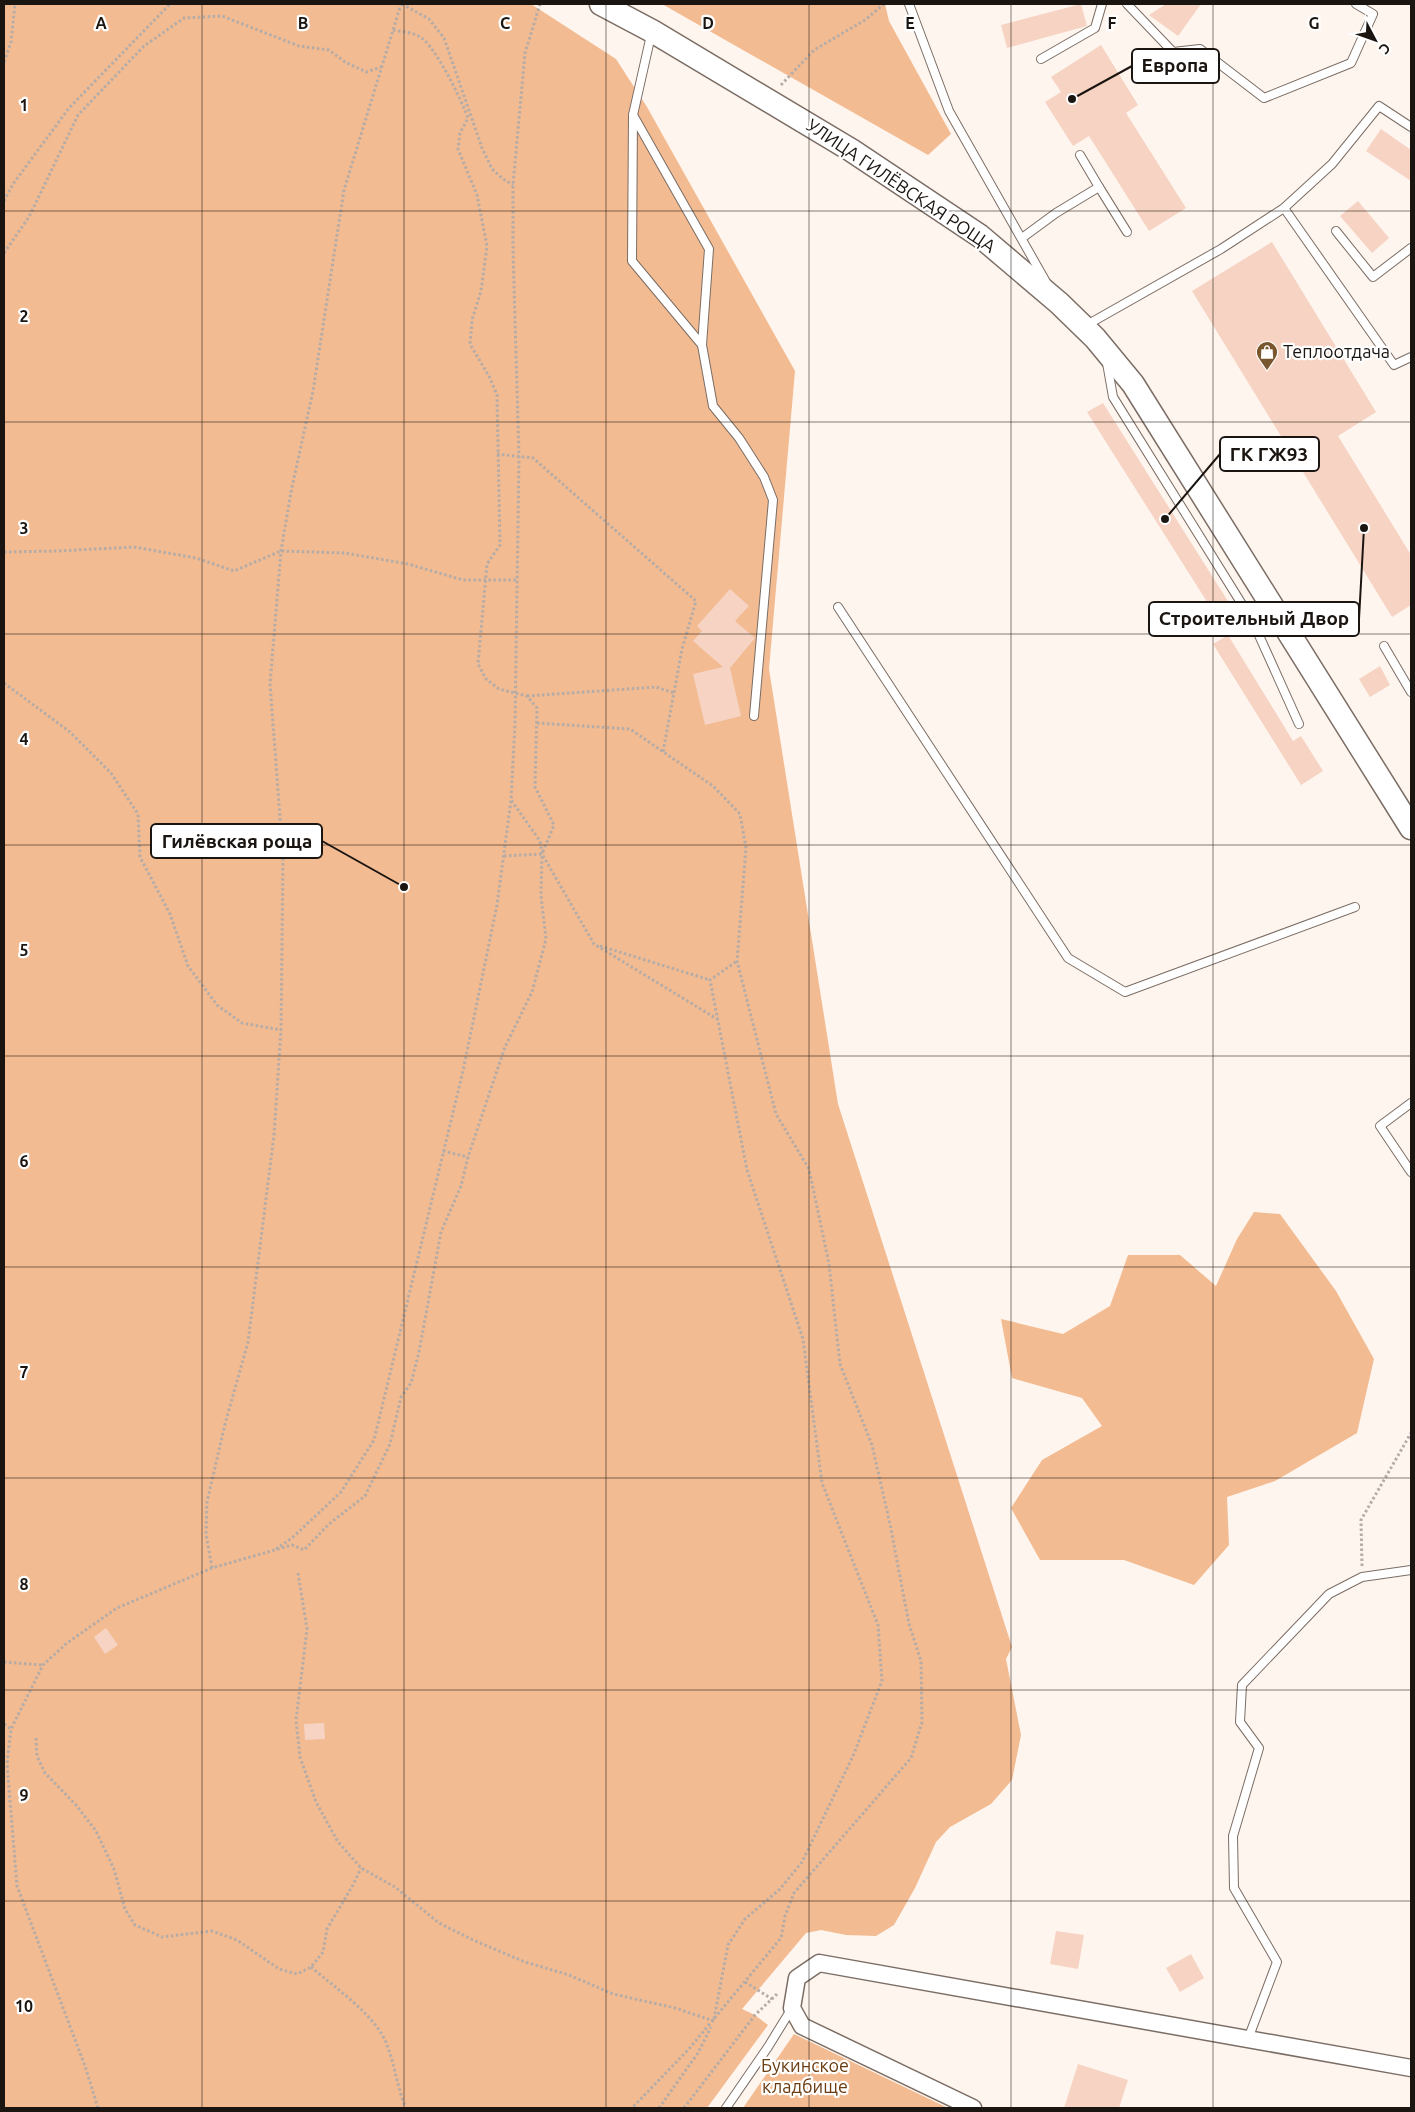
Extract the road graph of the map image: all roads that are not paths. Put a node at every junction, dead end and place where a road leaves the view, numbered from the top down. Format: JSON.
{"nodes":[{"id":1,"x":601,"y":4,"type":"edge"},
{"id":2,"x":909,"y":4,"type":"edge"},
{"id":3,"x":1102,"y":4,"type":"edge"},
{"id":4,"x":1127,"y":4,"type":"edge"},
{"id":5,"x":1356,"y":4,"type":"edge"},
{"id":6,"x":652,"y":32,"type":"junction"},
{"id":7,"x":1041,"y":59,"type":"dead end"},
{"id":8,"x":633,"y":115,"type":"junction"},
{"id":9,"x":1411,"y":127,"type":"edge"},
{"id":10,"x":1080,"y":155,"type":"dead end"},
{"id":11,"x":1099,"y":188,"type":"junction"},
{"id":12,"x":1284,"y":208,"type":"junction"},
{"id":13,"x":1336,"y":231,"type":"dead end"},
{"id":14,"x":1127,"y":232,"type":"dead end"},
{"id":15,"x":1022,"y":238,"type":"junction"},
{"id":16,"x":1411,"y":248,"type":"edge"},
{"id":17,"x":1059,"y":303,"type":"junction"},
{"id":18,"x":1084,"y":327,"type":"junction"},
{"id":19,"x":702,"y":345,"type":"junction"},
{"id":20,"x":1104,"y":349,"type":"junction"},
{"id":21,"x":1411,"y":357,"type":"edge"},
{"id":22,"x":838,"y":607,"type":"dead end"},
{"id":23,"x":1384,"y":646,"type":"dead end"},
{"id":24,"x":1411,"y":692,"type":"edge"},
{"id":25,"x":754,"y":716,"type":"dead end"},
{"id":26,"x":1299,"y":724,"type":"dead end"},
{"id":27,"x":1411,"y":828,"type":"edge"},
{"id":28,"x":1355,"y":908,"type":"dead end"},
{"id":29,"x":1411,"y":1103,"type":"edge"},
{"id":30,"x":1411,"y":1172,"type":"edge"},
{"id":31,"x":1411,"y":1570,"type":"edge"},
{"id":32,"x":792,"y":2008,"type":"junction"},
{"id":33,"x":1248,"y":2039,"type":"junction"},
{"id":34,"x":1411,"y":2068,"type":"edge"},
{"id":35,"x":726,"y":2108,"type":"edge"},
{"id":36,"x":973,"y":2108,"type":"edge"}],
"edges":[{"from":1,"to":6,"type":"street","name":"УЛИЦА ГИЛЁВСКАЯ РОЩА"},
{"from":2,"to":15,"type":"lane"},
{"from":3,"to":7,"type":"lane"},
{"from":4,"to":5,"type":"lane"},
{"from":6,"to":8,"type":"lane"},
{"from":6,"to":17,"type":"street","name":"УЛИЦА ГИЛЁВСКАЯ РОЩА"},
{"from":8,"to":19,"type":"lane"},
{"from":8,"to":19,"type":"lane"},
{"from":9,"to":12,"type":"lane"},
{"from":10,"to":11,"type":"lane"},
{"from":11,"to":14,"type":"lane"},
{"from":11,"to":15,"type":"lane"},
{"from":12,"to":18,"type":"lane"},
{"from":12,"to":21,"type":"lane"},
{"from":13,"to":16,"type":"lane"},
{"from":15,"to":17,"type":"lane"},
{"from":17,"to":18,"type":"street","name":"УЛИЦА ГИЛЁВСКАЯ РОЩА"},
{"from":18,"to":20,"type":"street","name":"УЛИЦА ГИЛЁВСКАЯ РОЩА"},
{"from":19,"to":25,"type":"lane"},
{"from":20,"to":26,"type":"lane"},
{"from":20,"to":27,"type":"street","name":"УЛИЦА ГИЛЁВСКАЯ РОЩА"},
{"from":22,"to":28,"type":"lane"},
{"from":23,"to":24,"type":"lane"},
{"from":29,"to":30,"type":"lane"},
{"from":31,"to":33,"type":"lane"},
{"from":32,"to":33,"type":"street"},
{"from":32,"to":35,"type":"lane"},
{"from":32,"to":36,"type":"street"},
{"from":33,"to":34,"type":"street"}]}
